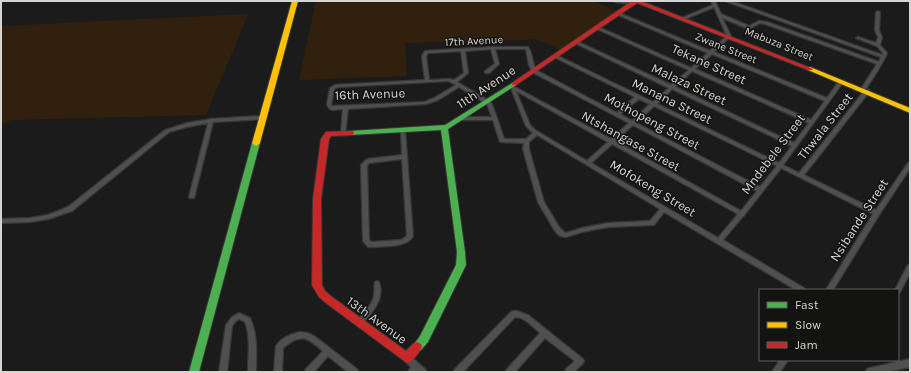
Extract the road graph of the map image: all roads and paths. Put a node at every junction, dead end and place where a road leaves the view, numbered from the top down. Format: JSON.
{"nodes":[{"id":1,"x":294,"y":1,"type":"edge"},
{"id":2,"x":615,"y":1,"type":"edge"},
{"id":3,"x":727,"y":1,"type":"edge"},
{"id":4,"x":636,"y":2,"type":"edge"},
{"id":5,"x":714,"y":3,"type":"edge"},
{"id":6,"x":878,"y":12,"type":"dead end"},
{"id":7,"x":618,"y":14,"type":"junction"},
{"id":8,"x":720,"y":15,"type":"junction"},
{"id":9,"x":684,"y":18,"type":"junction"},
{"id":10,"x":597,"y":28,"type":"junction"},
{"id":11,"x":729,"y":36,"type":"junction"},
{"id":12,"x":858,"y":38,"type":"dead end"},
{"id":13,"x":575,"y":42,"type":"junction"},
{"id":14,"x":878,"y":45,"type":"junction"},
{"id":15,"x":853,"y":46,"type":"junction"},
{"id":16,"x":493,"y":48,"type":"junction"},
{"id":17,"x":463,"y":50,"type":"junction"},
{"id":18,"x":712,"y":52,"type":"junction"},
{"id":19,"x":847,"y":52,"type":"junction"},
{"id":20,"x":555,"y":56,"type":"junction"},
{"id":21,"x":884,"y":57,"type":"junction"},
{"id":22,"x":880,"y":64,"type":"junction"},
{"id":23,"x":693,"y":69,"type":"junction"},
{"id":24,"x":534,"y":71,"type":"junction"},
{"id":25,"x":487,"y":72,"type":"dead end"},
{"id":26,"x":427,"y":80,"type":"junction"},
{"id":27,"x":842,"y":81,"type":"junction"},
{"id":28,"x":454,"y":82,"type":"junction"},
{"id":29,"x":459,"y":85,"type":"junction"},
{"id":30,"x":511,"y":87,"type":"junction"},
{"id":31,"x":672,"y":88,"type":"junction"},
{"id":32,"x":865,"y":90,"type":"junction"},
{"id":33,"x":638,"y":97,"type":"junction"},
{"id":34,"x":827,"y":100,"type":"junction"},
{"id":35,"x":486,"y":102,"type":"junction"},
{"id":36,"x":654,"y":105,"type":"junction"},
{"id":37,"x":346,"y":107,"type":"junction"},
{"id":38,"x":910,"y":111,"type":"edge"},
{"id":39,"x":618,"y":114,"type":"junction"},
{"id":40,"x":262,"y":118,"type":"junction"},
{"id":41,"x":495,"y":118,"type":"junction"},
{"id":42,"x":461,"y":119,"type":"junction"},
{"id":43,"x":211,"y":121,"type":"junction"},
{"id":44,"x":811,"y":122,"type":"junction"},
{"id":45,"x":634,"y":123,"type":"junction"},
{"id":46,"x":444,"y":128,"type":"junction"},
{"id":47,"x":403,"y":130,"type":"junction"},
{"id":48,"x":343,"y":133,"type":"junction"},
{"id":49,"x":536,"y":133,"type":"junction"},
{"id":50,"x":327,"y":136,"type":"joint"},
{"id":51,"x":527,"y":141,"type":"junction"},
{"id":52,"x":611,"y":143,"type":"junction"},
{"id":53,"x":795,"y":145,"type":"junction"},
{"id":54,"x":405,"y":157,"type":"junction"},
{"id":55,"x":588,"y":163,"type":"junction"},
{"id":56,"x":910,"y":164,"type":"edge"},
{"id":57,"x":780,"y":166,"type":"junction"},
{"id":58,"x":800,"y":176,"type":"junction"},
{"id":59,"x":760,"y":190,"type":"junction"},
{"id":60,"x":192,"y":197,"type":"dead end"},
{"id":61,"x":664,"y":208,"type":"junction"},
{"id":62,"x":877,"y":213,"type":"junction"},
{"id":63,"x":742,"y":214,"type":"junction"},
{"id":64,"x":1,"y":221,"type":"edge"},
{"id":65,"x":720,"y":240,"type":"junction"},
{"id":66,"x":910,"y":267,"type":"edge"},
{"id":67,"x":376,"y":284,"type":"dead end"},
{"id":68,"x":800,"y":289,"type":"edge"},
{"id":69,"x":830,"y":289,"type":"edge"},
{"id":70,"x":899,"y":289,"type":"edge"},
{"id":71,"x":359,"y":323,"type":"junction"},
{"id":72,"x":545,"y":333,"type":"junction"},
{"id":73,"x":328,"y":351,"type":"junction"},
{"id":74,"x":407,"y":358,"type":"junction"},
{"id":75,"x":783,"y":361,"type":"edge"},
{"id":76,"x":910,"y":363,"type":"edge"},
{"id":77,"x":417,"y":370,"type":"edge"},
{"id":78,"x":194,"y":372,"type":"edge"},
{"id":79,"x":223,"y":372,"type":"edge"},
{"id":80,"x":252,"y":372,"type":"edge"},
{"id":81,"x":278,"y":372,"type":"edge"},
{"id":82,"x":309,"y":372,"type":"edge"},
{"id":83,"x":354,"y":372,"type":"edge"},
{"id":84,"x":458,"y":372,"type":"edge"},
{"id":85,"x":510,"y":372,"type":"edge"},
{"id":86,"x":569,"y":372,"type":"edge"},
{"id":87,"x":776,"y":372,"type":"edge"},
{"id":88,"x":870,"y":372,"type":"edge"}],
"edges":[{"from":1,"to":40,"type":"main road"},
{"from":2,"to":4,"type":"street"},
{"from":3,"to":15,"type":"street"},
{"from":4,"to":7,"type":"main road","name":"11th Avenue"},
{"from":4,"to":9,"type":"main road","name":"Mabuza Street"},
{"from":5,"to":8,"type":"street"},
{"from":5,"to":9,"type":"street"},
{"from":6,"to":14,"type":"street"},
{"from":7,"to":10,"type":"main road","name":"11th Avenue"},
{"from":7,"to":18,"type":"street","name":"Zwane Street"},
{"from":8,"to":11,"type":"street"},
{"from":8,"to":19,"type":"street"},
{"from":9,"to":11,"type":"main road","name":"Mabuza Street"},
{"from":10,"to":13,"type":"main road","name":"11th Avenue"},
{"from":10,"to":23,"type":"street","name":"Tekane Street"},
{"from":11,"to":18,"type":"street"},
{"from":11,"to":27,"type":"main road","name":"Mabuza Street"},
{"from":12,"to":14,"type":"street"},
{"from":13,"to":20,"type":"main road","name":"11th Avenue"},
{"from":13,"to":31,"type":"street","name":"Malaza Street"},
{"from":14,"to":21,"type":"street"},
{"from":15,"to":19,"type":"street"},
{"from":15,"to":21,"type":"street"},
{"from":16,"to":17,"type":"street","name":"17th Avenue"},
{"from":16,"to":24,"type":"street","name":"17th Avenue"},
{"from":16,"to":25,"type":"street"},
{"from":17,"to":26,"type":"street","name":"17th Avenue"},
{"from":17,"to":28,"type":"street"},
{"from":18,"to":23,"type":"street"},
{"from":18,"to":34,"type":"street","name":"Zwane Street"},
{"from":19,"to":22,"type":"street"},
{"from":20,"to":24,"type":"main road","name":"11th Avenue"},
{"from":20,"to":33,"type":"street","name":"Manana Street"},
{"from":21,"to":22,"type":"street","name":"Thwala Street"},
{"from":22,"to":32,"type":"street","name":"Thwala Street"},
{"from":23,"to":31,"type":"street"},
{"from":23,"to":44,"type":"street","name":"Tekane Street"},
{"from":24,"to":30,"type":"main road","name":"11th Avenue"},
{"from":24,"to":39,"type":"street","name":"Mothopeng Street"},
{"from":26,"to":28,"type":"street","name":"16th Avenue"},
{"from":26,"to":37,"type":"street","name":"16th Avenue"},
{"from":27,"to":32,"type":"main road","name":"Mabuza Street"},
{"from":27,"to":34,"type":"street","name":"Mndebele Street"},
{"from":28,"to":29,"type":"street","name":"16th Avenue"},
{"from":29,"to":35,"type":"street","name":"16th Avenue"},
{"from":29,"to":37,"type":"street","name":"16th Avenue"},
{"from":30,"to":35,"type":"main road","name":"11th Avenue"},
{"from":30,"to":49,"type":"street","name":"Mofokeng Street"},
{"from":30,"to":52,"type":"street","name":"Ntshangase Street"},
{"from":31,"to":36,"type":"street"},
{"from":31,"to":53,"type":"street","name":"Malaza Street"},
{"from":32,"to":38,"type":"main road","name":"Mabuza Street"},
{"from":32,"to":58,"type":"street","name":"Thwala Street"},
{"from":33,"to":36,"type":"street","name":"Manana Street"},
{"from":33,"to":39,"type":"street"},
{"from":34,"to":44,"type":"street","name":"Mndebele Street"},
{"from":35,"to":41,"type":"street"},
{"from":35,"to":42,"type":"main road","name":"11th Avenue"},
{"from":36,"to":45,"type":"street"},
{"from":36,"to":57,"type":"street","name":"Manana Street"},
{"from":37,"to":48,"type":"street"},
{"from":39,"to":45,"type":"street","name":"Mothopeng Street"},
{"from":40,"to":43,"type":"street"},
{"from":40,"to":78,"type":"main road"},
{"from":41,"to":42,"type":"street"},
{"from":41,"to":51,"type":"street"},
{"from":42,"to":46,"type":"main road","name":"11th Avenue"},
{"from":43,"to":60,"type":"street"},
{"from":43,"to":64,"type":"street"},
{"from":44,"to":53,"type":"street","name":"Mndebele Street"},
{"from":45,"to":52,"type":"street"},
{"from":45,"to":59,"type":"street","name":"Mothopeng Street"},
{"from":46,"to":47,"type":"main road","name":"11th Avenue"},
{"from":46,"to":74,"type":"main road","name":"13th Avenue"},
{"from":47,"to":48,"type":"main road","name":"11th Avenue"},
{"from":47,"to":54,"type":"street"},
{"from":48,"to":50,"type":"main road","name":"11th Avenue"},
{"from":49,"to":51,"type":"street"},
{"from":49,"to":55,"type":"street","name":"Mofokeng Street"},
{"from":50,"to":71,"type":"main road","name":"13th Avenue"},
{"from":51,"to":61,"type":"street"},
{"from":52,"to":55,"type":"street"},
{"from":52,"to":63,"type":"street","name":"Ntshangase Street"},
{"from":53,"to":57,"type":"street","name":"Mndebele Street"},
{"from":54,"to":54,"type":"street"},
{"from":55,"to":61,"type":"street","name":"Mofokeng Street"},
{"from":56,"to":62,"type":"street","name":"Nsibande Street"},
{"from":57,"to":58,"type":"street","name":"Manana Street"},
{"from":57,"to":59,"type":"street","name":"Mndebele Street"},
{"from":58,"to":62,"type":"street","name":"Manana Street"},
{"from":59,"to":63,"type":"street","name":"Mndebele Street"},
{"from":61,"to":65,"type":"street","name":"Mofokeng Street"},
{"from":62,"to":69,"type":"street","name":"Nsibande Street"},
{"from":63,"to":65,"type":"street","name":"Mndebele Street"},
{"from":65,"to":68,"type":"street","name":"Mofokeng Street"},
{"from":66,"to":70,"type":"street"},
{"from":67,"to":71,"type":"street"},
{"from":71,"to":74,"type":"main road","name":"13th Avenue"},
{"from":72,"to":84,"type":"street"},
{"from":72,"to":85,"type":"street"},
{"from":72,"to":86,"type":"street"},
{"from":73,"to":81,"type":"street"},
{"from":73,"to":82,"type":"street"},
{"from":73,"to":83,"type":"street"},
{"from":74,"to":77,"type":"street"},
{"from":75,"to":87,"type":"street"},
{"from":76,"to":88,"type":"street"},
{"from":79,"to":80,"type":"street"}]}
